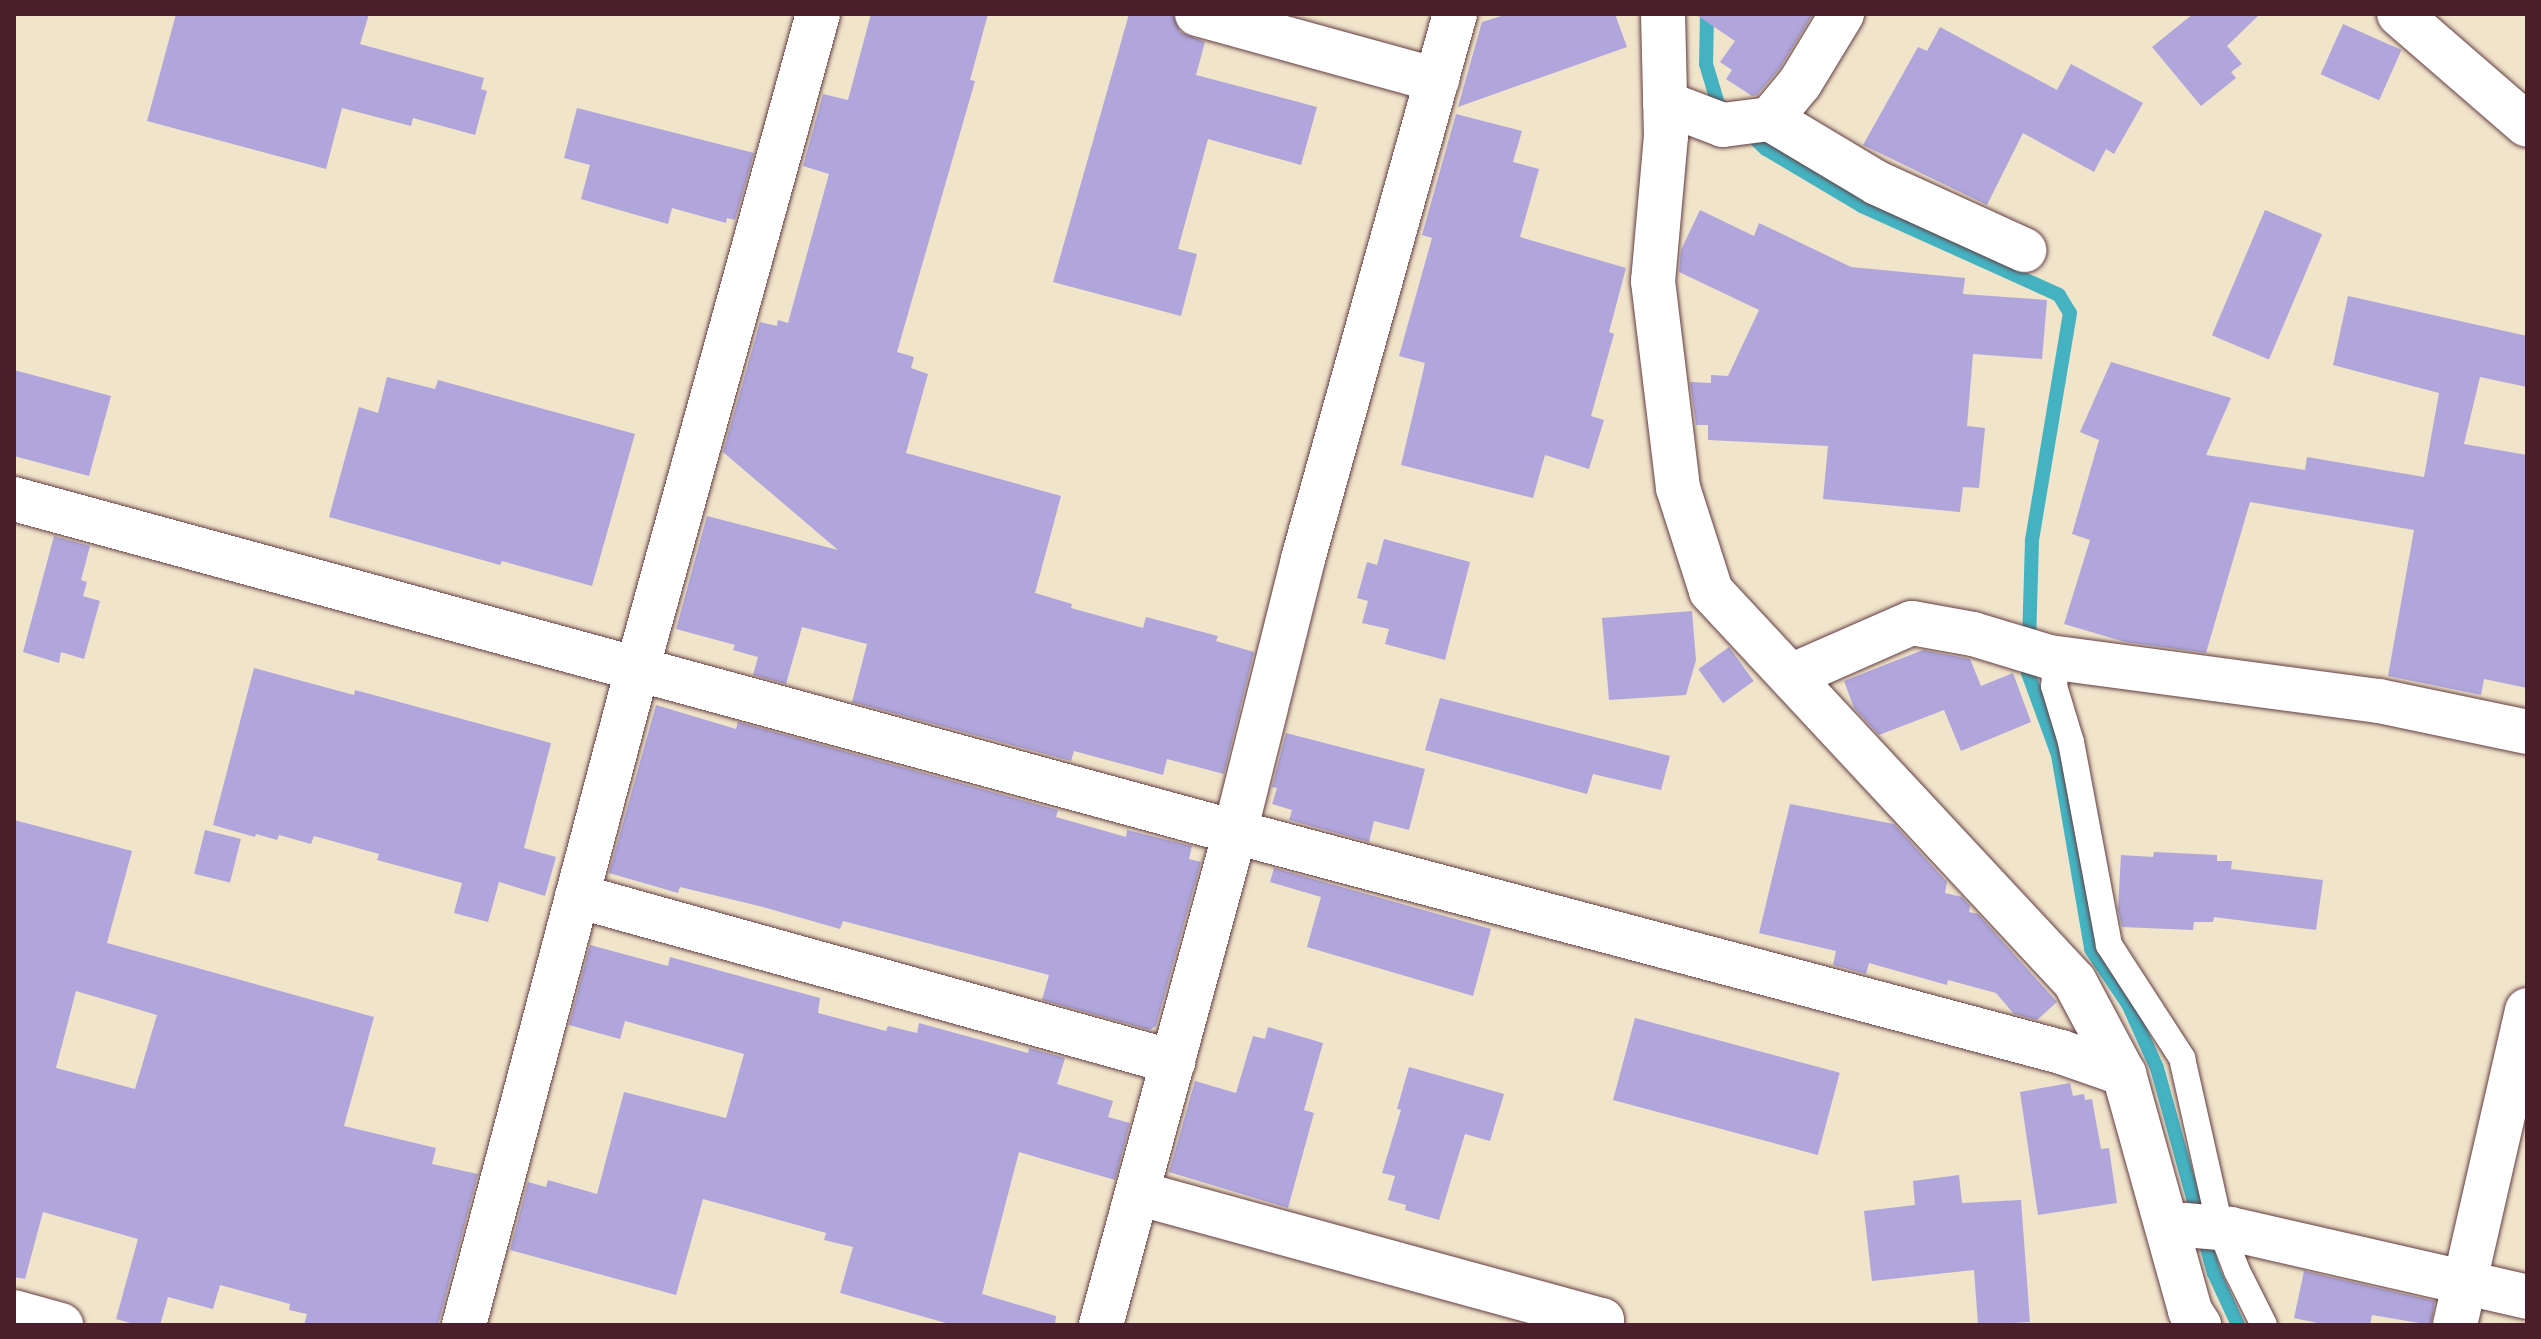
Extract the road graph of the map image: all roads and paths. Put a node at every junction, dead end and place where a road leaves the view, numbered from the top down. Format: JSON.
{"nodes":[{"id":1,"x":818,"y":14,"type":"edge"},
{"id":2,"x":1197,"y":14,"type":"edge"},
{"id":3,"x":1455,"y":14,"type":"edge"},
{"id":4,"x":1663,"y":14,"type":"edge"},
{"id":5,"x":1842,"y":14,"type":"edge"},
{"id":6,"x":2399,"y":14,"type":"edge"},
{"id":7,"x":1437,"y":80,"type":"junction"},
{"id":8,"x":1665,"y":103,"type":"junction"},
{"id":9,"x":1750,"y":121,"type":"junction"},
{"id":10,"x":2527,"y":125,"type":"edge"},
{"id":11,"x":2024,"y":250,"type":"dead end"},
{"id":12,"x":14,"y":499,"type":"edge"},
{"id":13,"x":2039,"y":655,"type":"junction"},
{"id":14,"x":638,"y":666,"type":"junction"},
{"id":15,"x":1791,"y":676,"type":"junction"},
{"id":16,"x":2527,"y":732,"type":"edge"},
{"id":17,"x":1235,"y":832,"type":"junction"},
{"id":18,"x":577,"y":896,"type":"junction"},
{"id":19,"x":2527,"y":1010,"type":"edge"},
{"id":20,"x":1173,"y":1062,"type":"junction"},
{"id":21,"x":2124,"y":1074,"type":"junction"},
{"id":22,"x":1137,"y":1193,"type":"junction"},
{"id":23,"x":2197,"y":1227,"type":"junction"},
{"id":24,"x":2527,"y":1297,"type":"edge"},
{"id":25,"x":2460,"y":1304,"type":"edge"},
{"id":26,"x":14,"y":1312,"type":"edge"},
{"id":27,"x":1608,"y":1323,"type":"edge"},
{"id":28,"x":61,"y":1325,"type":"edge"},
{"id":29,"x":464,"y":1325,"type":"edge"},
{"id":30,"x":1101,"y":1325,"type":"edge"},
{"id":31,"x":2199,"y":1325,"type":"edge"},
{"id":32,"x":2264,"y":1325,"type":"edge"}],
"edges":[{"from":1,"to":14,"type":"street"},
{"from":2,"to":7,"type":"street"},
{"from":3,"to":7,"type":"street"},
{"from":4,"to":8,"type":"street"},
{"from":5,"to":9,"type":"street"},
{"from":6,"to":10,"type":"street"},
{"from":7,"to":17,"type":"street"},
{"from":8,"to":9,"type":"street"},
{"from":8,"to":15,"type":"street"},
{"from":9,"to":11,"type":"street"},
{"from":12,"to":14,"type":"street"},
{"from":13,"to":15,"type":"street"},
{"from":13,"to":16,"type":"street"},
{"from":13,"to":23,"type":"lane"},
{"from":14,"to":17,"type":"street"},
{"from":14,"to":18,"type":"street"},
{"from":15,"to":21,"type":"street"},
{"from":17,"to":20,"type":"street"},
{"from":17,"to":21,"type":"street"},
{"from":18,"to":20,"type":"street"},
{"from":18,"to":29,"type":"street"},
{"from":19,"to":25,"type":"street"},
{"from":20,"to":22,"type":"street"},
{"from":21,"to":23,"type":"street"},
{"from":22,"to":27,"type":"street"},
{"from":22,"to":30,"type":"street"},
{"from":23,"to":25,"type":"street"},
{"from":23,"to":31,"type":"street"},
{"from":23,"to":32,"type":"lane"},
{"from":24,"to":25,"type":"street"},
{"from":26,"to":28,"type":"street"}]}
